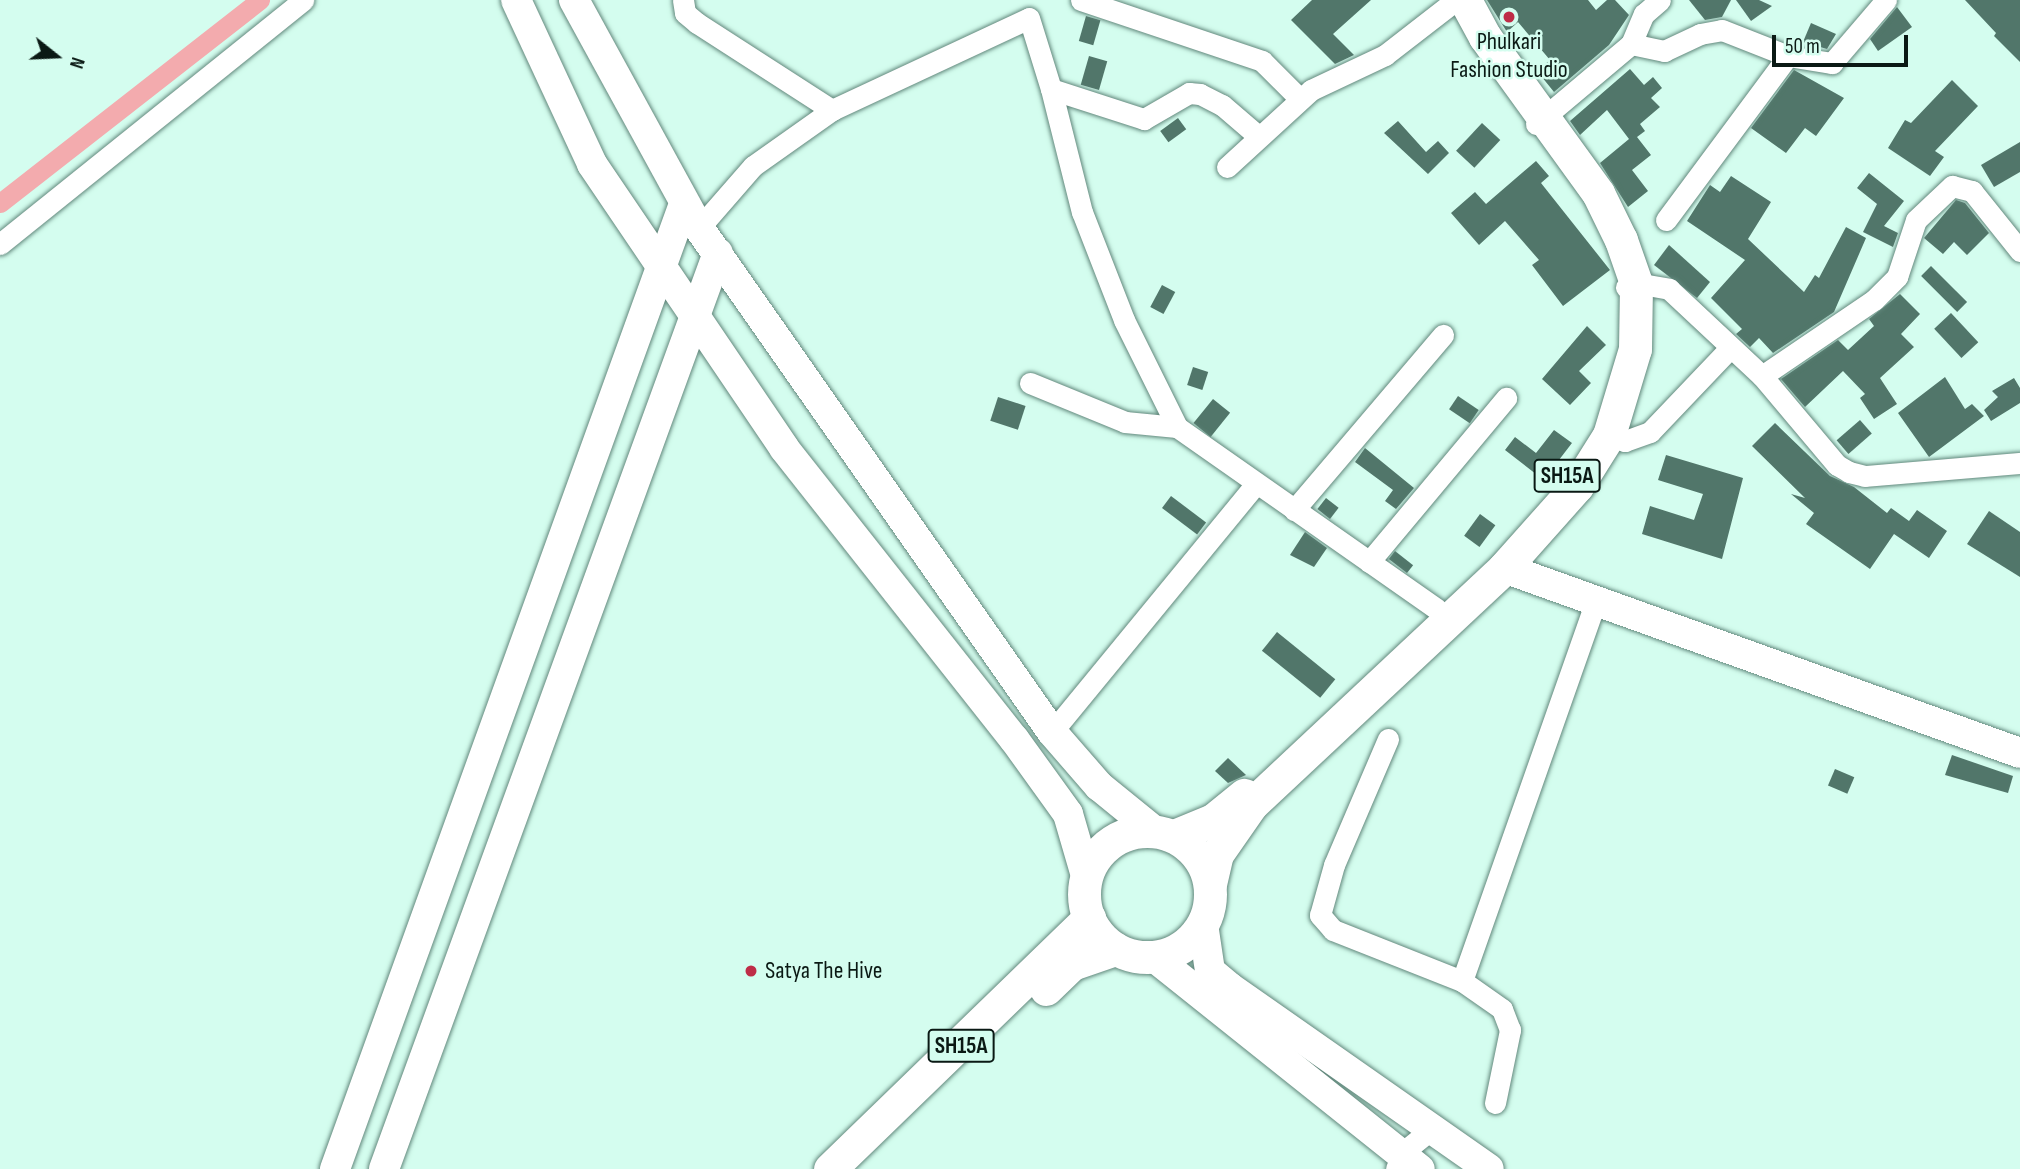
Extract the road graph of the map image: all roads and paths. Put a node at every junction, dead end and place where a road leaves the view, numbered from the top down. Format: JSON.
{"nodes":[{"id":1,"x":303,"y":0,"type":"edge"},
{"id":2,"x":516,"y":0,"type":"edge"},
{"id":3,"x":574,"y":0,"type":"edge"},
{"id":4,"x":684,"y":0,"type":"edge"},
{"id":5,"x":1081,"y":0,"type":"edge"},
{"id":6,"x":1660,"y":0,"type":"edge"},
{"id":7,"x":1886,"y":0,"type":"edge"},
{"id":8,"x":1456,"y":1,"type":"edge"},
{"id":9,"x":1031,"y":9,"type":"edge"},
{"id":10,"x":1631,"y":44,"type":"junction"},
{"id":11,"x":1788,"y":56,"type":"junction"},
{"id":12,"x":1051,"y":89,"type":"junction"},
{"id":13,"x":1300,"y":99,"type":"junction"},
{"id":14,"x":832,"y":110,"type":"junction"},
{"id":15,"x":1538,"y":122,"type":"junction"},
{"id":16,"x":1258,"y":136,"type":"junction"},
{"id":17,"x":1227,"y":167,"type":"dead end"},
{"id":18,"x":692,"y":216,"type":"junction"},
{"id":19,"x":1666,"y":220,"type":"dead end"},
{"id":20,"x":0,"y":244,"type":"edge"},
{"id":21,"x":2020,"y":251,"type":"edge"},
{"id":22,"x":718,"y":253,"type":"junction"},
{"id":23,"x":659,"y":267,"type":"junction"},
{"id":24,"x":1628,"y":286,"type":"junction"},
{"id":25,"x":692,"y":316,"type":"junction"},
{"id":26,"x":1443,"y":335,"type":"dead end"},
{"id":27,"x":1729,"y":349,"type":"junction"},
{"id":28,"x":1762,"y":376,"type":"junction"},
{"id":29,"x":1030,"y":383,"type":"dead end"},
{"id":30,"x":1506,"y":398,"type":"dead end"},
{"id":31,"x":1177,"y":427,"type":"junction"},
{"id":32,"x":1609,"y":435,"type":"junction"},
{"id":33,"x":2020,"y":463,"type":"edge"},
{"id":34,"x":1256,"y":484,"type":"junction"},
{"id":35,"x":1294,"y":510,"type":"junction"},
{"id":36,"x":1369,"y":562,"type":"junction"},
{"id":37,"x":551,"y":566,"type":"junction"},
{"id":38,"x":1504,"y":568,"type":"junction"},
{"id":39,"x":593,"y":588,"type":"junction"},
{"id":40,"x":1596,"y":600,"type":"junction"},
{"id":41,"x":1437,"y":609,"type":"junction"},
{"id":42,"x":1374,"y":680,"type":"junction"},
{"id":43,"x":1052,"y":732,"type":"junction"},
{"id":44,"x":1388,"y":739,"type":"dead end"},
{"id":45,"x":2020,"y":753,"type":"edge"},
{"id":46,"x":1164,"y":833,"type":"junction"},
{"id":47,"x":1086,"y":876,"type":"junction"},
{"id":48,"x":1210,"y":884,"type":"junction"},
{"id":49,"x":1089,"y":918,"type":"junction"},
{"id":50,"x":1203,"y":924,"type":"junction"},
{"id":51,"x":1115,"y":948,"type":"junction"},
{"id":52,"x":1154,"y":957,"type":"junction"},
{"id":53,"x":1462,"y":981,"type":"junction"},
{"id":54,"x":1495,"y":1103,"type":"dead end"},
{"id":55,"x":1434,"y":1127,"type":"junction"},
{"id":56,"x":1406,"y":1164,"type":"edge"},
{"id":57,"x":335,"y":1169,"type":"edge"},
{"id":58,"x":384,"y":1169,"type":"edge"},
{"id":59,"x":830,"y":1169,"type":"edge"},
{"id":60,"x":858,"y":1169,"type":"edge"},
{"id":61,"x":1489,"y":1169,"type":"edge"}],
"edges":[{"from":1,"to":20,"type":"street"},
{"from":2,"to":23,"type":"street"},
{"from":3,"to":18,"type":"street"},
{"from":4,"to":14,"type":"street"},
{"from":5,"to":13,"type":"street"},
{"from":6,"to":10,"type":"street"},
{"from":7,"to":11,"type":"street"},
{"from":8,"to":13,"type":"street"},
{"from":8,"to":15,"type":"main road","number":"SH15A"},
{"from":9,"to":12,"type":"street"},
{"from":9,"to":14,"type":"street"},
{"from":10,"to":11,"type":"street"},
{"from":10,"to":15,"type":"street"},
{"from":11,"to":19,"type":"street"},
{"from":12,"to":16,"type":"street"},
{"from":12,"to":31,"type":"street"},
{"from":13,"to":16,"type":"street"},
{"from":14,"to":18,"type":"street"},
{"from":15,"to":24,"type":"main road","number":"SH15A"},
{"from":16,"to":17,"type":"street"},
{"from":18,"to":22,"type":"street"},
{"from":18,"to":23,"type":"street"},
{"from":21,"to":28,"type":"street"},
{"from":22,"to":25,"type":"street"},
{"from":22,"to":43,"type":"street"},
{"from":23,"to":25,"type":"street"},
{"from":23,"to":37,"type":"street"},
{"from":24,"to":27,"type":"street"},
{"from":24,"to":32,"type":"main road","number":"SH15A"},
{"from":24,"to":41,"type":"main road","number":"SH15A"},
{"from":25,"to":39,"type":"street"},
{"from":25,"to":47,"type":"street"},
{"from":26,"to":35,"type":"street"},
{"from":27,"to":28,"type":"street"},
{"from":27,"to":32,"type":"street"},
{"from":28,"to":33,"type":"street"},
{"from":29,"to":31,"type":"street"},
{"from":30,"to":36,"type":"street"},
{"from":31,"to":34,"type":"street"},
{"from":32,"to":38,"type":"main road","number":"SH15A"},
{"from":34,"to":35,"type":"street"},
{"from":34,"to":43,"type":"street"},
{"from":35,"to":36,"type":"street"},
{"from":36,"to":41,"type":"street"},
{"from":37,"to":39,"type":"street"},
{"from":37,"to":57,"type":"street"},
{"from":38,"to":40,"type":"street"},
{"from":38,"to":42,"type":"main road","number":"SH15A"},
{"from":39,"to":58,"type":"street"},
{"from":40,"to":45,"type":"street"},
{"from":40,"to":53,"type":"street"},
{"from":41,"to":42,"type":"main road","number":"SH15A"},
{"from":42,"to":46,"type":"main road","number":"SH15A"},
{"from":42,"to":48,"type":"main road","number":"SH15A"},
{"from":43,"to":46,"type":"street"},
{"from":44,"to":53,"type":"street"},
{"from":46,"to":47,"type":"main road"},
{"from":46,"to":48,"type":"main road"},
{"from":47,"to":49,"type":"main road"},
{"from":48,"to":50,"type":"main road"},
{"from":49,"to":51,"type":"main road"},
{"from":49,"to":59,"type":"main road","number":"SH15A"},
{"from":50,"to":52,"type":"main road"},
{"from":50,"to":55,"type":"street"},
{"from":51,"to":52,"type":"main road"},
{"from":51,"to":60,"type":"main road","number":"SH15A"},
{"from":52,"to":56,"type":"street"},
{"from":53,"to":54,"type":"street"},
{"from":55,"to":56,"type":"street"},
{"from":55,"to":61,"type":"street"}]}
